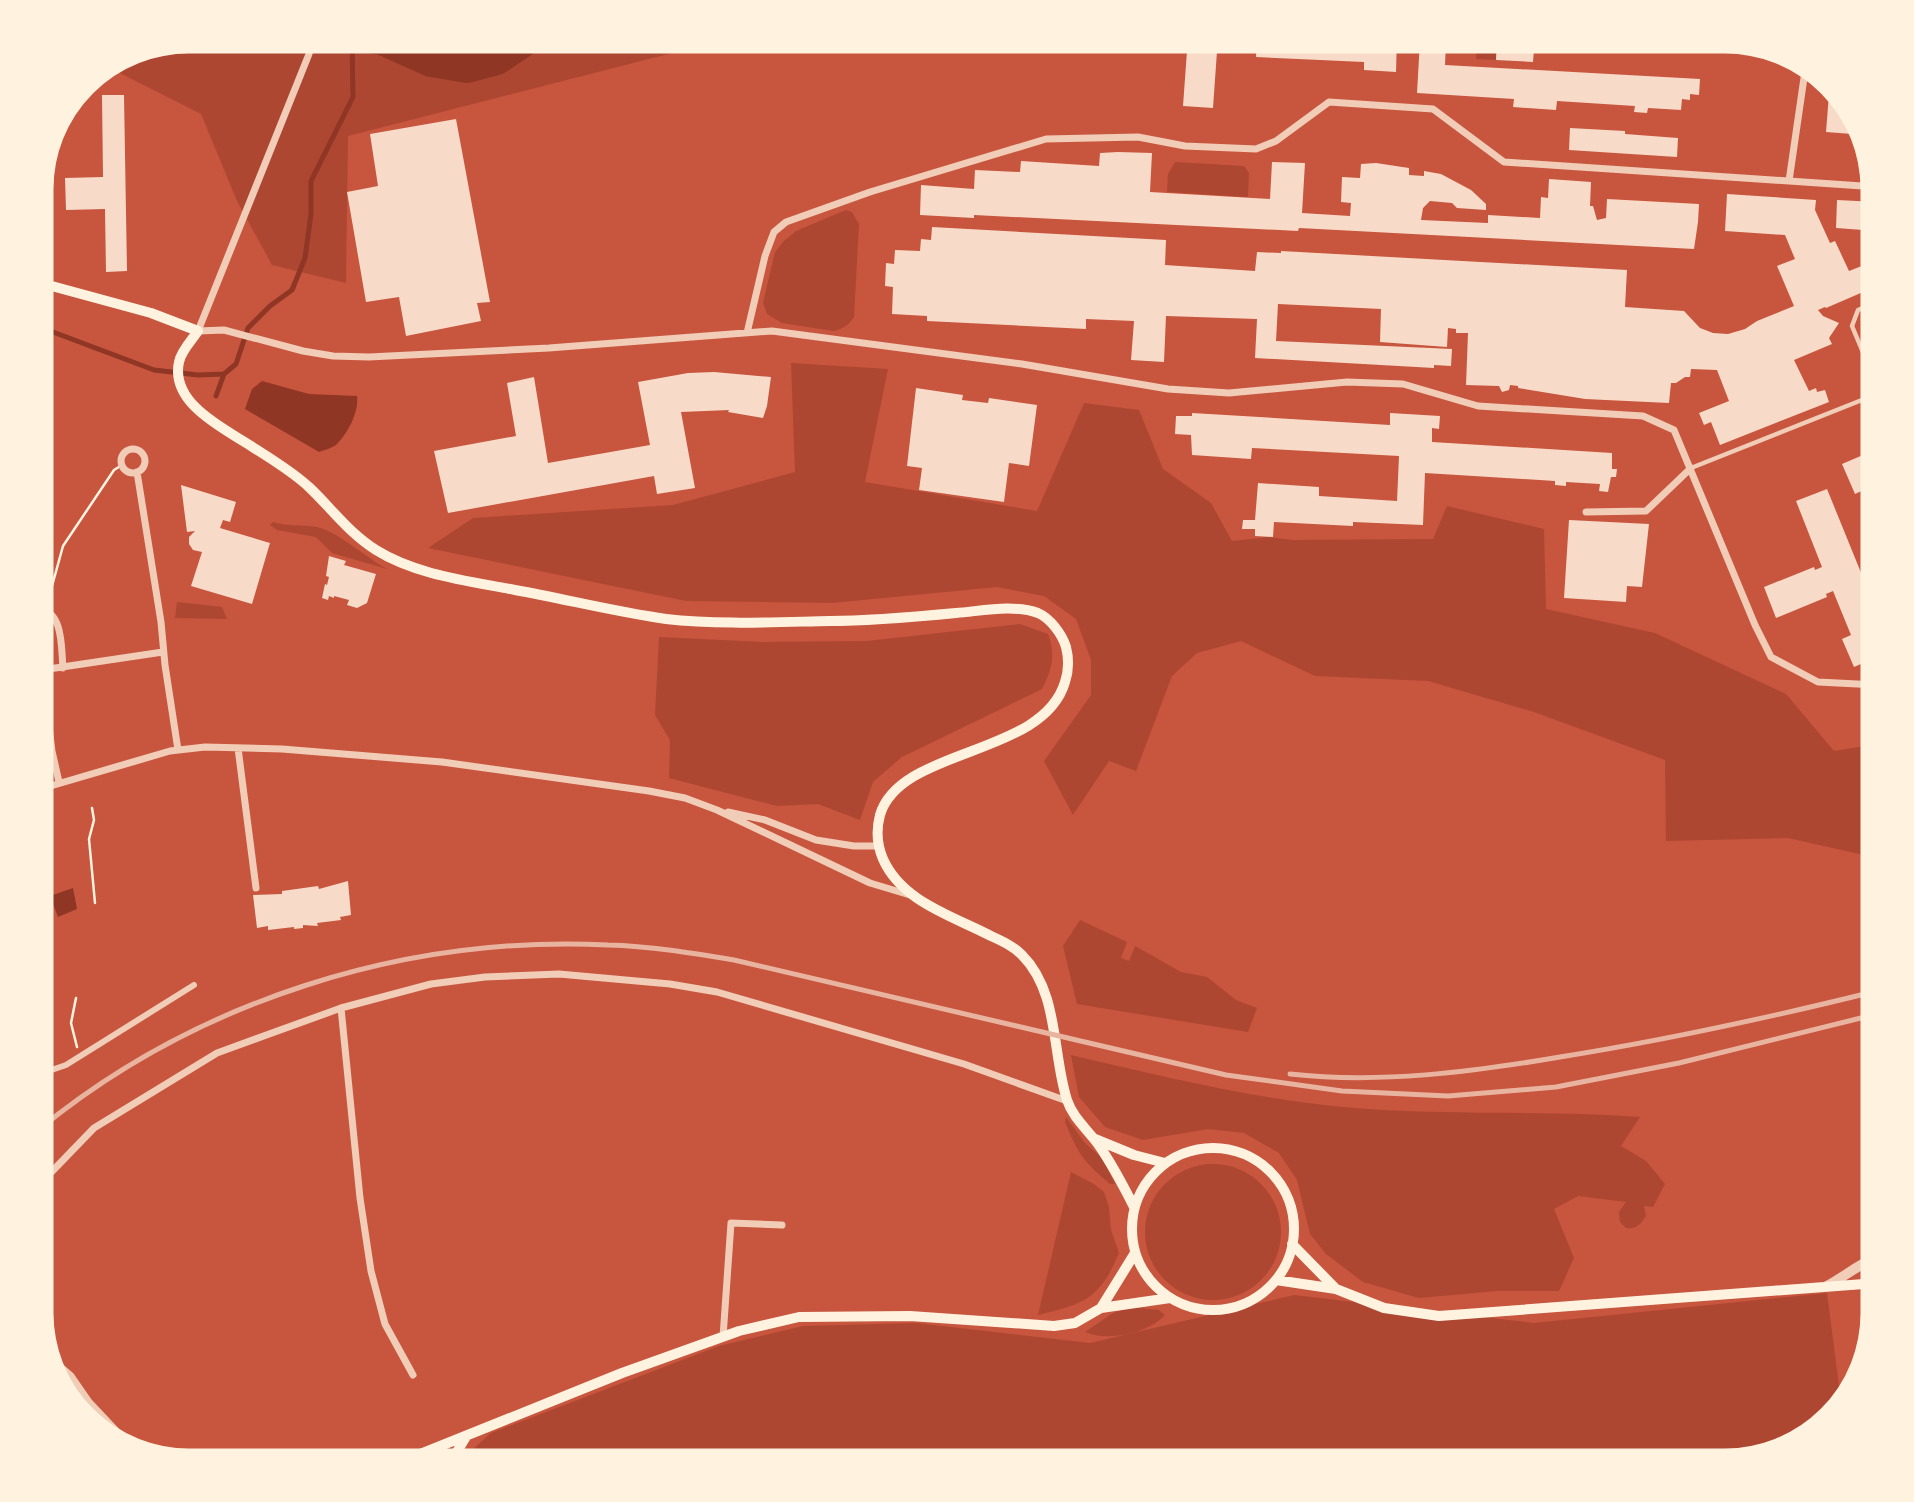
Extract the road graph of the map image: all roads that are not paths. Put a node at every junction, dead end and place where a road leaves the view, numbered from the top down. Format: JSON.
{"nodes":[{"id":1,"x":310,"y":49,"type":"edge"},
{"id":2,"x":1804,"y":74,"type":"edge"},
{"id":3,"x":1789,"y":181,"type":"junction"},
{"id":4,"x":1865,"y":186,"type":"edge"},
{"id":5,"x":49,"y":285,"type":"edge"},
{"id":6,"x":1865,"y":307,"type":"edge"},
{"id":7,"x":198,"y":331,"type":"junction"},
{"id":8,"x":747,"y":333,"type":"junction"},
{"id":9,"x":1865,"y":357,"type":"edge"},
{"id":10,"x":1865,"y":399,"type":"edge"},
{"id":11,"x":1691,"y":468,"type":"junction"},
{"id":12,"x":137,"y":472,"type":"junction"},
{"id":13,"x":1586,"y":512,"type":"dead end"},
{"id":14,"x":49,"y":610,"type":"edge"},
{"id":15,"x":163,"y":652,"type":"junction"},
{"id":16,"x":63,"y":668,"type":"junction"},
{"id":17,"x":49,"y":669,"type":"edge"},
{"id":18,"x":1865,"y":684,"type":"edge"},
{"id":19,"x":49,"y":727,"type":"edge"},
{"id":20,"x":238,"y":748,"type":"junction"},
{"id":21,"x":174,"y":751,"type":"junction"},
{"id":22,"x":59,"y":782,"type":"junction"},
{"id":23,"x":49,"y":786,"type":"edge"},
{"id":24,"x":717,"y":810,"type":"junction"},
{"id":25,"x":878,"y":846,"type":"junction"},
{"id":26,"x":256,"y":888,"type":"dead end"},
{"id":27,"x":911,"y":895,"type":"junction"},
{"id":28,"x":194,"y":985,"type":"dead end"},
{"id":29,"x":341,"y":1008,"type":"junction"},
{"id":30,"x":49,"y":1071,"type":"edge"},
{"id":31,"x":1067,"y":1101,"type":"junction"},
{"id":32,"x":1095,"y":1139,"type":"junction"},
{"id":33,"x":1165,"y":1163,"type":"junction"},
{"id":34,"x":49,"y":1175,"type":"edge"},
{"id":35,"x":1134,"y":1207,"type":"junction"},
{"id":36,"x":782,"y":1225,"type":"dead end"},
{"id":37,"x":1292,"y":1244,"type":"junction"},
{"id":38,"x":1135,"y":1253,"type":"junction"},
{"id":39,"x":1865,"y":1262,"type":"edge"},
{"id":40,"x":1276,"y":1280,"type":"junction"},
{"id":41,"x":1865,"y":1284,"type":"edge"},
{"id":42,"x":1336,"y":1289,"type":"junction"},
{"id":43,"x":1822,"y":1289,"type":"junction"},
{"id":44,"x":1170,"y":1298,"type":"junction"},
{"id":45,"x":1101,"y":1308,"type":"junction"},
{"id":46,"x":723,"y":1338,"type":"junction"},
{"id":47,"x":61,"y":1370,"type":"edge"},
{"id":48,"x":413,"y":1375,"type":"dead end"},
{"id":49,"x":119,"y":1434,"type":"edge"},
{"id":50,"x":467,"y":1435,"type":"junction"},
{"id":51,"x":428,"y":1453,"type":"edge"},
{"id":52,"x":456,"y":1453,"type":"edge"}],
"edges":[{"from":1,"to":7,"type":"street"},
{"from":2,"to":3,"type":"street"},
{"from":3,"to":4,"type":"street"},
{"from":3,"to":8,"type":"street"},
{"from":5,"to":7,"type":"main road"},
{"from":6,"to":9,"type":"lane"},
{"from":7,"to":8,"type":"street"},
{"from":7,"to":25,"type":"main road"},
{"from":8,"to":11,"type":"street"},
{"from":10,"to":11,"type":"lane"},
{"from":11,"to":13,"type":"street"},
{"from":11,"to":18,"type":"street"},
{"from":12,"to":12,"type":"street"},
{"from":12,"to":15,"type":"street"},
{"from":14,"to":16,"type":"street"},
{"from":15,"to":16,"type":"street"},
{"from":15,"to":21,"type":"street"},
{"from":16,"to":17,"type":"street"},
{"from":19,"to":22,"type":"street"},
{"from":20,"to":21,"type":"street"},
{"from":20,"to":24,"type":"street"},
{"from":20,"to":26,"type":"street"},
{"from":21,"to":22,"type":"street"},
{"from":22,"to":23,"type":"street"},
{"from":24,"to":25,"type":"street"},
{"from":24,"to":27,"type":"street"},
{"from":25,"to":27,"type":"main road"},
{"from":27,"to":31,"type":"main road"},
{"from":28,"to":30,"type":"street"},
{"from":29,"to":31,"type":"street"},
{"from":29,"to":34,"type":"street"},
{"from":29,"to":48,"type":"street"},
{"from":31,"to":32,"type":"main road"},
{"from":32,"to":33,"type":"main road"},
{"from":32,"to":35,"type":"main road"},
{"from":33,"to":35,"type":"main road"},
{"from":33,"to":37,"type":"main road"},
{"from":35,"to":38,"type":"main road"},
{"from":36,"to":46,"type":"street"},
{"from":37,"to":40,"type":"main road"},
{"from":37,"to":42,"type":"main road"},
{"from":38,"to":44,"type":"main road"},
{"from":38,"to":45,"type":"main road"},
{"from":39,"to":43,"type":"street"},
{"from":40,"to":42,"type":"main road"},
{"from":40,"to":44,"type":"main road"},
{"from":41,"to":43,"type":"main road"},
{"from":42,"to":43,"type":"main road"},
{"from":44,"to":45,"type":"main road"},
{"from":45,"to":46,"type":"main road"},
{"from":46,"to":50,"type":"main road"},
{"from":47,"to":49,"type":"street"},
{"from":50,"to":51,"type":"main road"},
{"from":50,"to":52,"type":"main road"}]}
